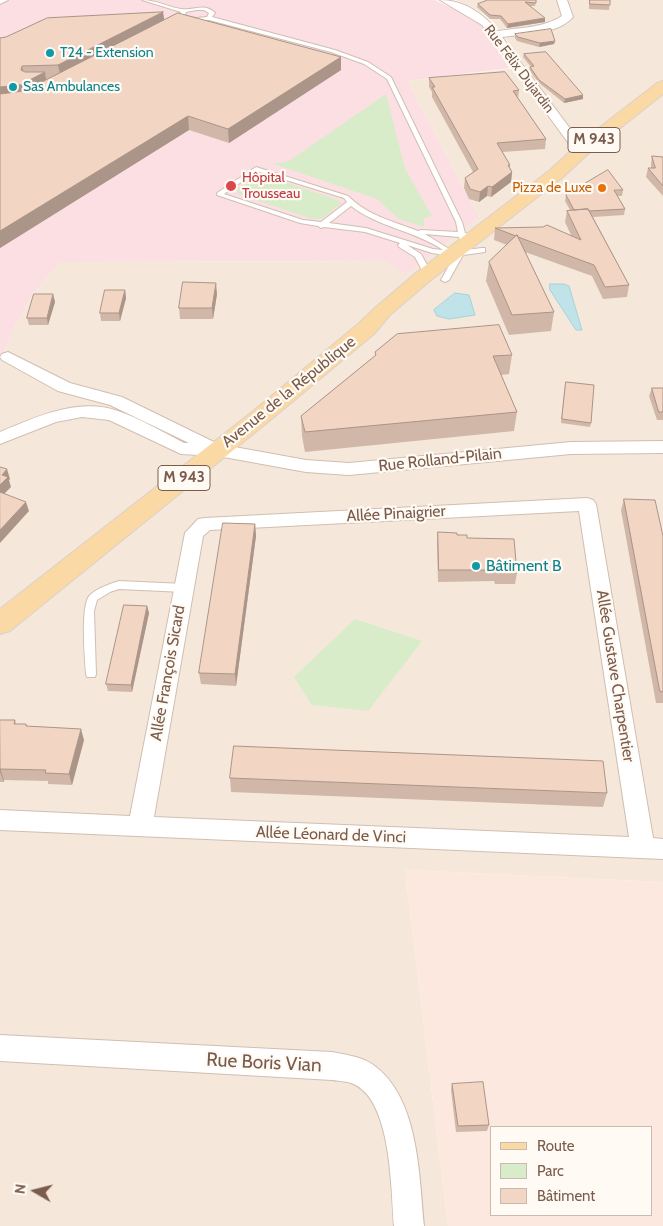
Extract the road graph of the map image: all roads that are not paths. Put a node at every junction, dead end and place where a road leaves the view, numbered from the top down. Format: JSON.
{"nodes":[{"id":1,"x":5,"y":0,"type":"edge"},
{"id":2,"x":149,"y":0,"type":"edge"},
{"id":3,"x":445,"y":0,"type":"edge"},
{"id":4,"x":562,"y":0,"type":"edge"},
{"id":5,"x":0,"y":2,"type":"edge"},
{"id":6,"x":184,"y":11,"type":"junction"},
{"id":7,"x":186,"y":18,"type":"junction"},
{"id":8,"x":209,"y":18,"type":"junction"},
{"id":9,"x":177,"y":22,"type":"edge"},
{"id":10,"x":495,"y":34,"type":"junction"},
{"id":11,"x":663,"y":86,"type":"edge"},
{"id":12,"x":663,"y":101,"type":"edge"},
{"id":13,"x":582,"y":149,"type":"junction"},
{"id":14,"x":351,"y":203,"type":"junction"},
{"id":15,"x":321,"y":226,"type":"junction"},
{"id":16,"x":410,"y":231,"type":"junction"},
{"id":17,"x":396,"y":241,"type":"junction"},
{"id":18,"x":459,"y":254,"type":"junction"},
{"id":19,"x":8,"y":357,"type":"dead end"},
{"id":20,"x":64,"y":387,"type":"junction"},
{"id":21,"x":66,"y":415,"type":"junction"},
{"id":22,"x":0,"y":438,"type":"edge"},
{"id":23,"x":663,"y":447,"type":"edge"},
{"id":24,"x":218,"y":450,"type":"junction"},
{"id":25,"x":587,"y":504,"type":"joint"},
{"id":26,"x":205,"y":524,"type":"joint"},
{"id":27,"x":184,"y":588,"type":"junction"},
{"id":28,"x":0,"y":624,"type":"edge"},
{"id":29,"x":91,"y":674,"type":"dead end"},
{"id":30,"x":0,"y":820,"type":"edge"},
{"id":31,"x":140,"y":827,"type":"junction"},
{"id":32,"x":653,"y":848,"type":"edge"},
{"id":33,"x":0,"y":1048,"type":"edge"},
{"id":34,"x":409,"y":1226,"type":"edge"}],
"edges":[{"from":1,"to":5,"type":"lane"},
{"from":2,"to":6,"type":"lane"},
{"from":3,"to":10,"type":"street","name":"Rue Félix Dujardin"},
{"from":4,"to":10,"type":"street"},
{"from":6,"to":7,"type":"lane"},
{"from":6,"to":8,"type":"lane"},
{"from":7,"to":8,"type":"lane"},
{"from":7,"to":9,"type":"lane"},
{"from":8,"to":18,"type":"lane"},
{"from":10,"to":13,"type":"street","name":"Rue Félix Dujardin"},
{"from":11,"to":13,"type":"main road","name":"Avenue de la République","number":"M 943"},
{"from":12,"to":18,"type":"main road","name":"Avenue de la République","number":"M 943"},
{"from":13,"to":18,"type":"main road","name":"Avenue de la République","number":"M 943"},
{"from":14,"to":15,"type":"lane"},
{"from":14,"to":15,"type":"lane"},
{"from":14,"to":16,"type":"lane"},
{"from":15,"to":17,"type":"lane"},
{"from":16,"to":18,"type":"lane"},
{"from":16,"to":18,"type":"lane"},
{"from":17,"to":18,"type":"lane"},
{"from":17,"to":18,"type":"lane"},
{"from":18,"to":24,"type":"main road","name":"Avenue de la République","number":"M 943"},
{"from":19,"to":20,"type":"street"},
{"from":20,"to":21,"type":"street"},
{"from":20,"to":24,"type":"street"},
{"from":21,"to":22,"type":"street"},
{"from":21,"to":24,"type":"street"},
{"from":23,"to":24,"type":"street","name":"Rue Rolland-Pilain"},
{"from":24,"to":28,"type":"main road","name":"Avenue de la République","number":"M 943"},
{"from":25,"to":26,"type":"street","name":"Allée Pinaigrier"},
{"from":25,"to":32,"type":"street","name":"Allée Gustave Charpentier"},
{"from":26,"to":27,"type":"street","name":"Allée François Sicard"},
{"from":27,"to":29,"type":"lane"},
{"from":27,"to":31,"type":"street","name":"Allée François Sicard"},
{"from":30,"to":31,"type":"street","name":"Allée Léonard de Vinci"},
{"from":31,"to":32,"type":"street","name":"Allée Léonard de Vinci"},
{"from":33,"to":34,"type":"street","name":"Rue Boris Vian"}]}
